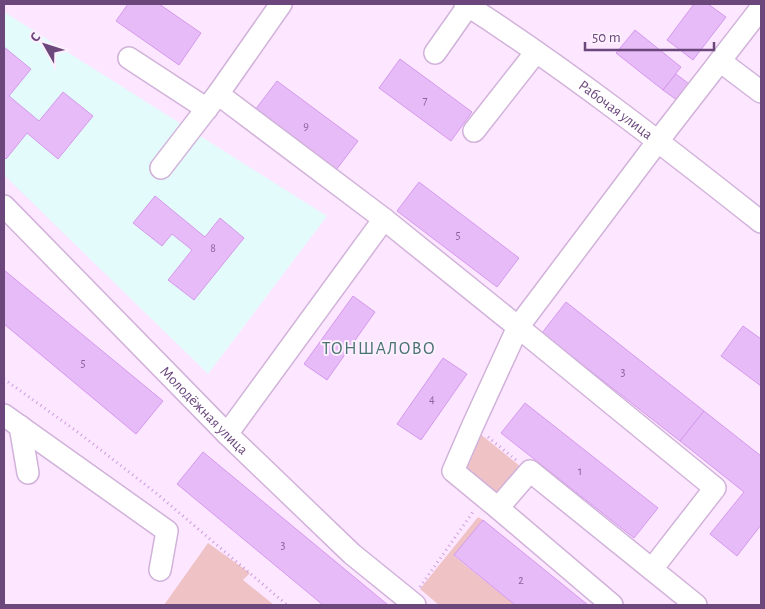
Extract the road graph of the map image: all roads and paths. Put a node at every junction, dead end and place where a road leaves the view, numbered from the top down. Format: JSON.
{"nodes":[{"id":1,"x":281,"y":4,"type":"edge"},
{"id":2,"x":466,"y":5,"type":"edge"},
{"id":3,"x":761,"y":8,"type":"edge"},
{"id":4,"x":536,"y":52,"type":"junction"},
{"id":5,"x":435,"y":53,"type":"dead end"},
{"id":6,"x":129,"y":58,"type":"dead end"},
{"id":7,"x":720,"y":61,"type":"junction"},
{"id":8,"x":761,"y":92,"type":"edge"},
{"id":9,"x":212,"y":102,"type":"junction"},
{"id":10,"x":474,"y":131,"type":"dead end"},
{"id":11,"x":658,"y":141,"type":"junction"},
{"id":12,"x":161,"y":168,"type":"dead end"},
{"id":13,"x":5,"y":210,"type":"edge"},
{"id":14,"x":384,"y":219,"type":"junction"},
{"id":15,"x":761,"y":222,"type":"edge"},
{"id":16,"x":518,"y":327,"type":"junction"},
{"id":17,"x":4,"y":379,"type":"edge"},
{"id":18,"x":12,"y":420,"type":"edge"},
{"id":19,"x":473,"y":425,"type":"junction"},
{"id":20,"x":227,"y":434,"type":"junction"},
{"id":21,"x":530,"y":471,"type":"junction"},
{"id":22,"x":28,"y":473,"type":"dead end"},
{"id":23,"x":491,"y":503,"type":"junction"},
{"id":24,"x":652,"y":569,"type":"junction"},
{"id":25,"x":160,"y":570,"type":"dead end"},
{"id":26,"x":413,"y":603,"type":"edge"},
{"id":27,"x":287,"y":605,"type":"edge"},
{"id":28,"x":612,"y":605,"type":"edge"},
{"id":29,"x":696,"y":605,"type":"edge"}],
"edges":[{"from":1,"to":9,"type":"street"},
{"from":2,"to":4,"type":"street","name":"Рабочая улица"},
{"from":2,"to":5,"type":"street"},
{"from":3,"to":7,"type":"street"},
{"from":4,"to":10,"type":"street"},
{"from":4,"to":11,"type":"street","name":"Рабочая улица"},
{"from":6,"to":9,"type":"street"},
{"from":7,"to":8,"type":"street"},
{"from":7,"to":11,"type":"street"},
{"from":9,"to":12,"type":"street"},
{"from":9,"to":14,"type":"street"},
{"from":11,"to":15,"type":"street","name":"Рабочая улица"},
{"from":11,"to":16,"type":"street"},
{"from":13,"to":20,"type":"street","name":"Молодёжная улица"},
{"from":14,"to":16,"type":"street"},
{"from":14,"to":20,"type":"street"},
{"from":16,"to":19,"type":"street"},
{"from":16,"to":24,"type":"street"},
{"from":17,"to":27,"type":"path"},
{"from":18,"to":22,"type":"street"},
{"from":18,"to":25,"type":"street"},
{"from":19,"to":21,"type":"path"},
{"from":19,"to":23,"type":"street"},
{"from":20,"to":26,"type":"street","name":"Молодёжная улица"},
{"from":21,"to":23,"type":"street"},
{"from":21,"to":24,"type":"street"},
{"from":23,"to":26,"type":"path"},
{"from":23,"to":28,"type":"street"},
{"from":24,"to":29,"type":"street"}]}
